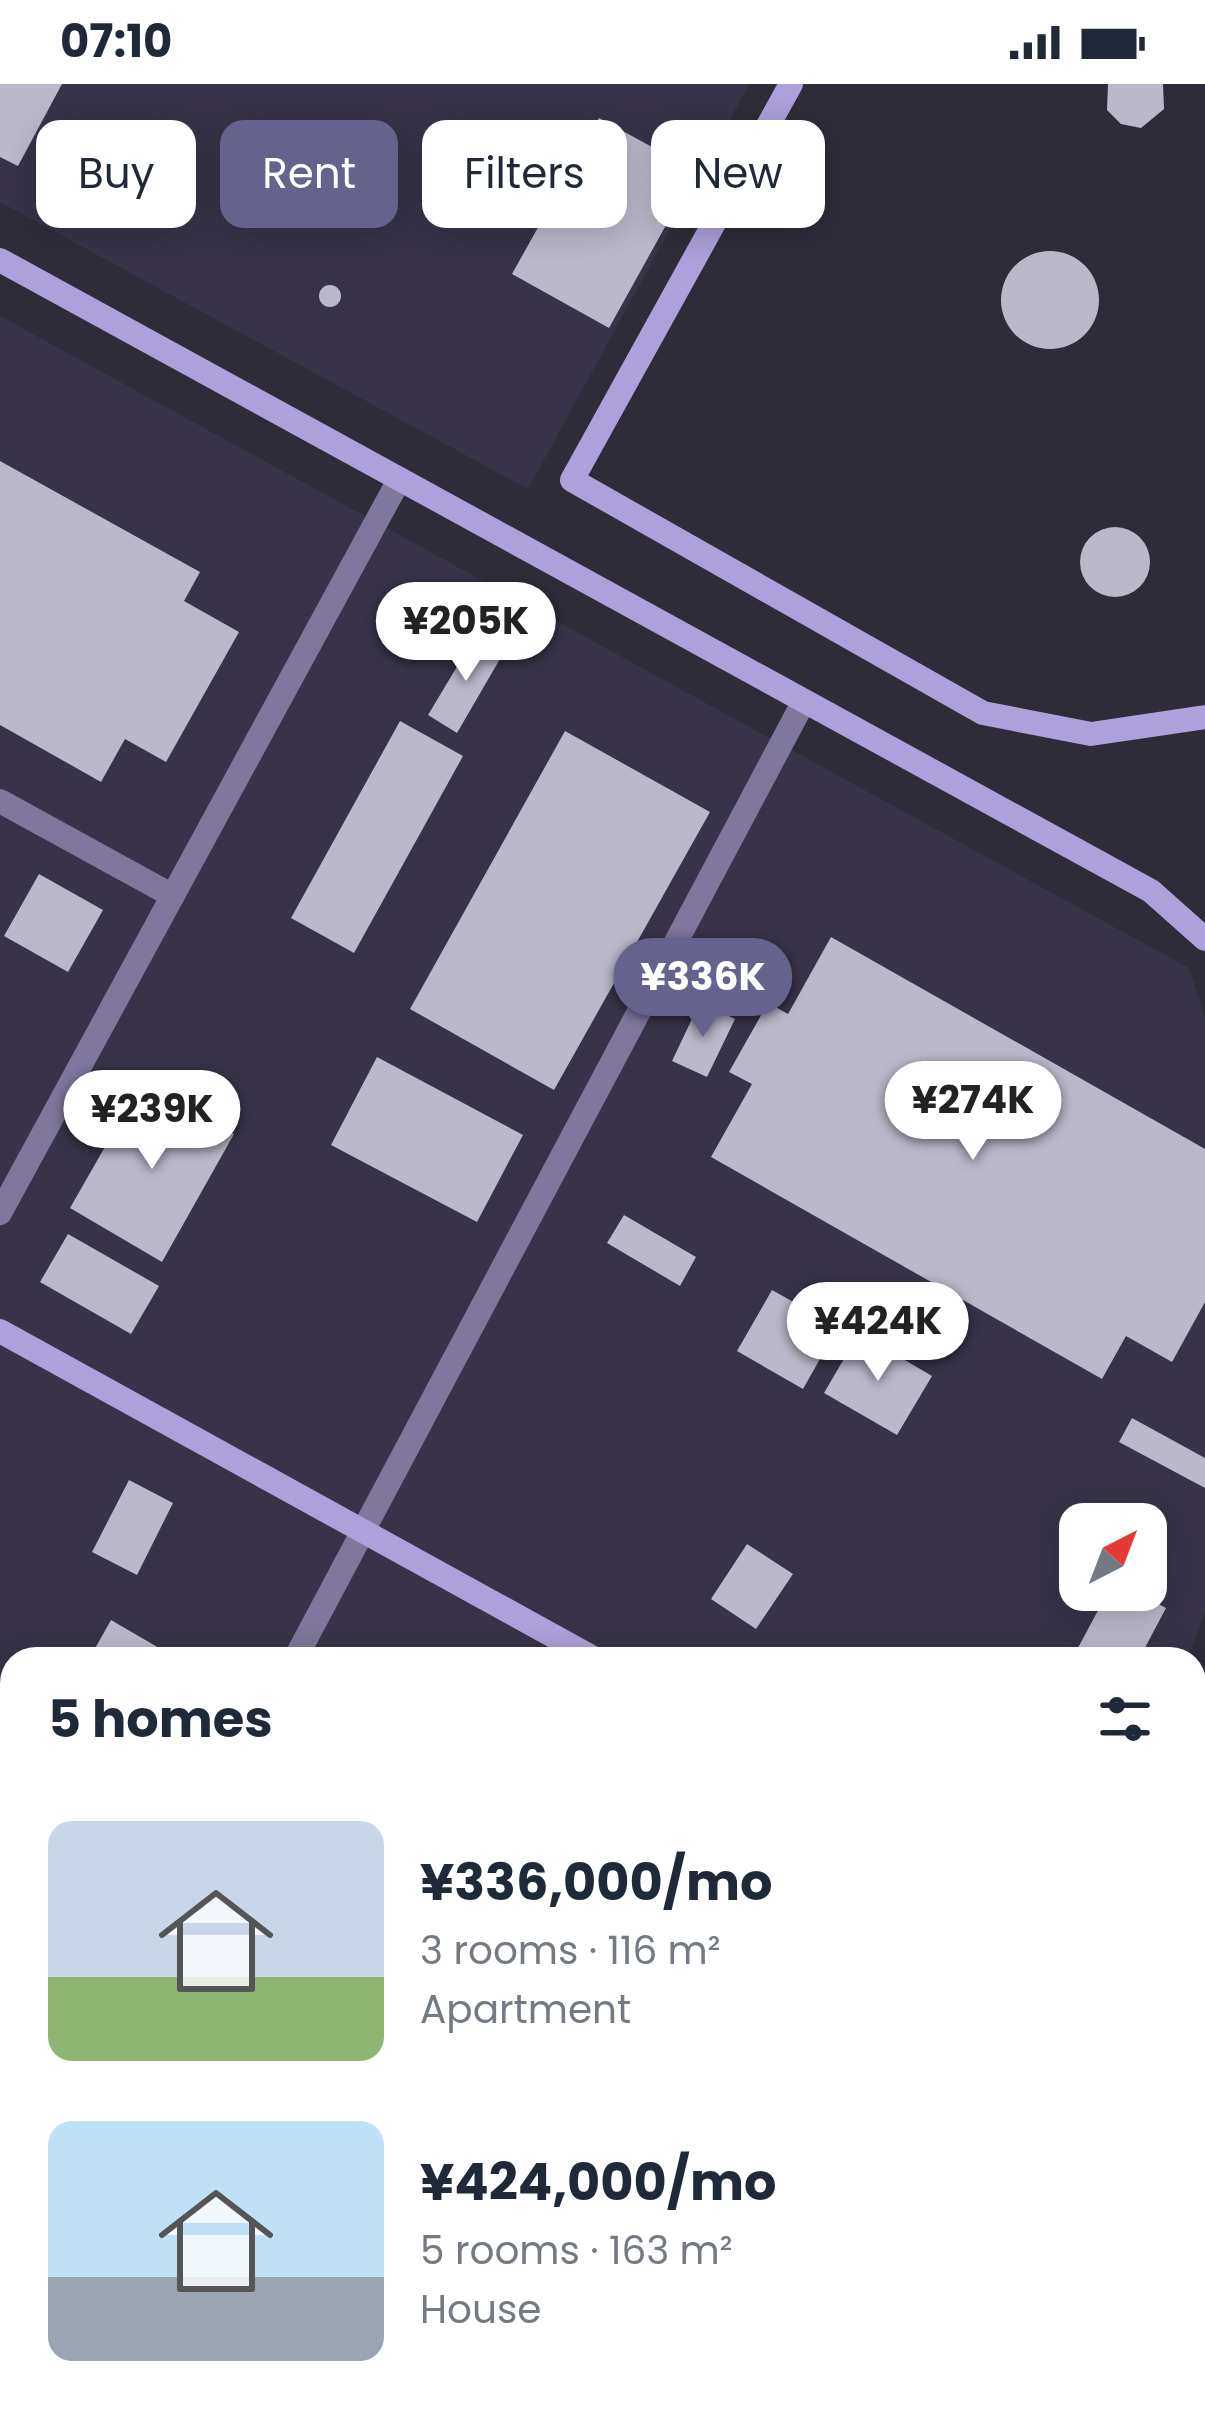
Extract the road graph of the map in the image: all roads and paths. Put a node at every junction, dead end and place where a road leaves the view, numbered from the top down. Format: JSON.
{"nodes":[{"id":1,"x":791,"y":84,"type":"edge"},
{"id":2,"x":0,"y":260,"type":"edge"},
{"id":3,"x":400,"y":480,"type":"junction"},
{"id":4,"x":804,"y":701,"type":"junction"},
{"id":5,"x":1205,"y":717,"type":"edge"},
{"id":6,"x":0,"y":801,"type":"edge"},
{"id":7,"x":173,"y":896,"type":"junction"},
{"id":8,"x":1205,"y":939,"type":"edge"},
{"id":9,"x":0,"y":1214,"type":"edge"},
{"id":10,"x":0,"y":1331,"type":"edge"},
{"id":11,"x":364,"y":1532,"type":"junction"},
{"id":12,"x":302,"y":1647,"type":"edge"},
{"id":13,"x":574,"y":1647,"type":"edge"}],
"edges":[{"from":1,"to":5,"type":"street"},
{"from":2,"to":3,"type":"street"},
{"from":3,"to":4,"type":"street"},
{"from":3,"to":7,"type":"street"},
{"from":4,"to":8,"type":"street"},
{"from":4,"to":11,"type":"street"},
{"from":6,"to":7,"type":"street"},
{"from":7,"to":9,"type":"street"},
{"from":10,"to":11,"type":"street"},
{"from":11,"to":12,"type":"street"},
{"from":11,"to":13,"type":"street"}]}
